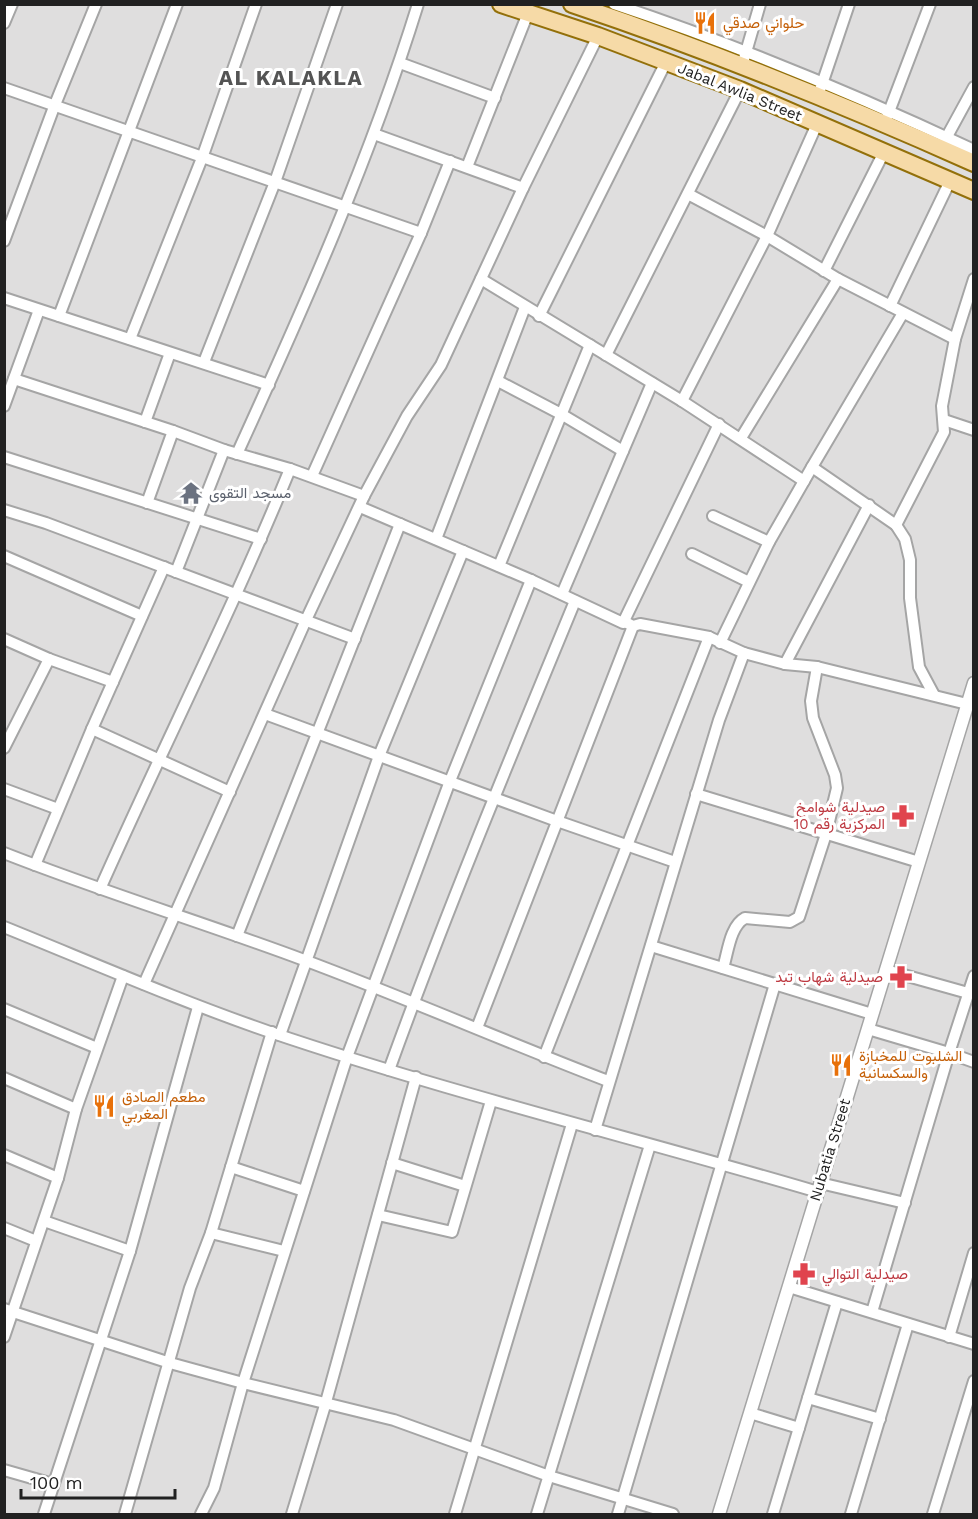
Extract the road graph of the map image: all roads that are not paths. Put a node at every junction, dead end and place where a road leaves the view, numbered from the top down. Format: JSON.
{"nodes":[{"id":1,"x":12,"y":4,"type":"edge"},
{"id":2,"x":96,"y":4,"type":"edge"},
{"id":3,"x":177,"y":4,"type":"edge"},
{"id":4,"x":256,"y":4,"type":"edge"},
{"id":5,"x":337,"y":4,"type":"edge"},
{"id":6,"x":418,"y":4,"type":"edge"},
{"id":7,"x":501,"y":4,"type":"edge"},
{"id":8,"x":572,"y":4,"type":"edge"},
{"id":9,"x":614,"y":4,"type":"edge"},
{"id":10,"x":760,"y":4,"type":"edge"},
{"id":11,"x":849,"y":4,"type":"edge"},
{"id":12,"x":930,"y":4,"type":"edge"},
{"id":13,"x":625,"y":11,"type":"edge"},
{"id":14,"x":528,"y":13,"type":"junction"},
{"id":15,"x":4,"y":23,"type":"edge"},
{"id":16,"x":598,"y":36,"type":"junction"},
{"id":17,"x":744,"y":59,"type":"junction"},
{"id":18,"x":666,"y":62,"type":"junction"},
{"id":19,"x":400,"y":63,"type":"junction"},
{"id":20,"x":974,"y":87,"type":"edge"},
{"id":21,"x":4,"y":88,"type":"edge"},
{"id":22,"x":821,"y":89,"type":"junction"},
{"id":23,"x":740,"y":90,"type":"junction"},
{"id":24,"x":495,"y":98,"type":"junction"},
{"id":25,"x":54,"y":107,"type":"junction"},
{"id":26,"x":887,"y":117,"type":"junction"},
{"id":27,"x":817,"y":124,"type":"junction"},
{"id":28,"x":129,"y":132,"type":"junction"},
{"id":29,"x":374,"y":134,"type":"junction"},
{"id":30,"x":943,"y":142,"type":"junction"},
{"id":31,"x":974,"y":150,"type":"edge"},
{"id":32,"x":884,"y":152,"type":"junction"},
{"id":33,"x":202,"y":158,"type":"junction"},
{"id":34,"x":450,"y":160,"type":"junction"},
{"id":35,"x":974,"y":163,"type":"edge"},
{"id":36,"x":467,"y":167,"type":"junction"},
{"id":37,"x":950,"y":181,"type":"junction"},
{"id":38,"x":275,"y":182,"type":"junction"},
{"id":39,"x":523,"y":188,"type":"junction"},
{"id":40,"x":974,"y":191,"type":"edge"},
{"id":41,"x":688,"y":194,"type":"junction"},
{"id":42,"x":346,"y":206,"type":"junction"},
{"id":43,"x":420,"y":233,"type":"junction"},
{"id":44,"x":766,"y":236,"type":"junction"},
{"id":45,"x":4,"y":241,"type":"edge"},
{"id":46,"x":824,"y":271,"type":"junction"},
{"id":47,"x":481,"y":279,"type":"junction"},
{"id":48,"x":838,"y":279,"type":"junction"},
{"id":49,"x":974,"y":279,"type":"edge"},
{"id":50,"x":4,"y":298,"type":"edge"},
{"id":51,"x":890,"y":306,"type":"junction"},
{"id":52,"x":525,"y":307,"type":"junction"},
{"id":53,"x":39,"y":310,"type":"junction"},
{"id":54,"x":903,"y":313,"type":"junction"},
{"id":55,"x":59,"y":316,"type":"junction"},
{"id":56,"x":539,"y":316,"type":"junction"},
{"id":57,"x":130,"y":339,"type":"junction"},
{"id":58,"x":955,"y":339,"type":"junction"},
{"id":59,"x":590,"y":345,"type":"junction"},
{"id":60,"x":170,"y":353,"type":"junction"},
{"id":61,"x":606,"y":355,"type":"junction"},
{"id":62,"x":204,"y":363,"type":"junction"},
{"id":63,"x":14,"y":379,"type":"junction"},
{"id":64,"x":498,"y":381,"type":"junction"},
{"id":65,"x":652,"y":383,"type":"junction"},
{"id":66,"x":269,"y":385,"type":"junction"},
{"id":67,"x":682,"y":400,"type":"junction"},
{"id":68,"x":4,"y":406,"type":"edge"},
{"id":69,"x":561,"y":414,"type":"junction"},
{"id":70,"x":944,"y":420,"type":"junction"},
{"id":71,"x":145,"y":422,"type":"junction"},
{"id":72,"x":719,"y":424,"type":"junction"},
{"id":73,"x":974,"y":430,"type":"edge"},
{"id":74,"x":173,"y":431,"type":"junction"},
{"id":75,"x":741,"y":438,"type":"junction"},
{"id":76,"x":224,"y":450,"type":"junction"},
{"id":77,"x":623,"y":451,"type":"junction"},
{"id":78,"x":237,"y":454,"type":"junction"},
{"id":79,"x":4,"y":457,"type":"edge"},
{"id":80,"x":812,"y":466,"type":"junction"},
{"id":81,"x":290,"y":469,"type":"junction"},
{"id":82,"x":312,"y":476,"type":"junction"},
{"id":83,"x":804,"y":481,"type":"junction"},
{"id":84,"x":362,"y":502,"type":"junction"},
{"id":85,"x":147,"y":503,"type":"junction"},
{"id":86,"x":869,"y":505,"type":"junction"},
{"id":87,"x":4,"y":510,"type":"edge"},
{"id":88,"x":713,"y":516,"type":"dead end"},
{"id":89,"x":197,"y":519,"type":"junction"},
{"id":90,"x":400,"y":524,"type":"junction"},
{"id":91,"x":896,"y":525,"type":"junction"},
{"id":92,"x":261,"y":539,"type":"junction"},
{"id":93,"x":436,"y":540,"type":"junction"},
{"id":94,"x":769,"y":542,"type":"junction"},
{"id":95,"x":463,"y":551,"type":"junction"},
{"id":96,"x":692,"y":554,"type":"dead end"},
{"id":97,"x":4,"y":556,"type":"edge"},
{"id":98,"x":499,"y":566,"type":"junction"},
{"id":99,"x":165,"y":567,"type":"junction"},
{"id":100,"x":176,"y":572,"type":"junction"},
{"id":101,"x":531,"y":580,"type":"junction"},
{"id":102,"x":749,"y":582,"type":"junction"},
{"id":103,"x":562,"y":594,"type":"junction"},
{"id":104,"x":235,"y":595,"type":"junction"},
{"id":105,"x":575,"y":601,"type":"junction"},
{"id":106,"x":142,"y":616,"type":"junction"},
{"id":107,"x":306,"y":620,"type":"junction"},
{"id":108,"x":629,"y":624,"type":"junction"},
{"id":109,"x":709,"y":637,"type":"junction"},
{"id":110,"x":4,"y":639,"type":"edge"},
{"id":111,"x":355,"y":639,"type":"junction"},
{"id":112,"x":720,"y":643,"type":"junction"},
{"id":113,"x":744,"y":652,"type":"junction"},
{"id":114,"x":49,"y":659,"type":"junction"},
{"id":115,"x":785,"y":664,"type":"junction"},
{"id":116,"x":817,"y":667,"type":"junction"},
{"id":117,"x":113,"y":682,"type":"junction"},
{"id":118,"x":974,"y":683,"type":"edge"},
{"id":119,"x":934,"y":695,"type":"junction"},
{"id":120,"x":968,"y":711,"type":"edge"},
{"id":121,"x":265,"y":714,"type":"junction"},
{"id":122,"x":9,"y":725,"type":"edge"},
{"id":123,"x":92,"y":729,"type":"junction"},
{"id":124,"x":318,"y":734,"type":"junction"},
{"id":125,"x":4,"y":748,"type":"edge"},
{"id":126,"x":379,"y":756,"type":"junction"},
{"id":127,"x":158,"y":759,"type":"junction"},
{"id":128,"x":450,"y":781,"type":"junction"},
{"id":129,"x":4,"y":789,"type":"edge"},
{"id":130,"x":230,"y":792,"type":"junction"},
{"id":131,"x":696,"y":794,"type":"junction"},
{"id":132,"x":494,"y":798,"type":"junction"},
{"id":133,"x":58,"y":809,"type":"junction"},
{"id":134,"x":557,"y":821,"type":"junction"},
{"id":135,"x":826,"y":834,"type":"junction"},
{"id":136,"x":626,"y":846,"type":"junction"},
{"id":137,"x":4,"y":853,"type":"edge"},
{"id":138,"x":675,"y":862,"type":"junction"},
{"id":139,"x":919,"y":862,"type":"junction"},
{"id":140,"x":35,"y":865,"type":"junction"},
{"id":141,"x":100,"y":889,"type":"junction"},
{"id":142,"x":175,"y":915,"type":"junction"},
{"id":143,"x":4,"y":927,"type":"edge"},
{"id":144,"x":237,"y":936,"type":"junction"},
{"id":145,"x":651,"y":946,"type":"junction"},
{"id":146,"x":305,"y":960,"type":"junction"},
{"id":147,"x":723,"y":968,"type":"junction"},
{"id":148,"x":886,"y":970,"type":"junction"},
{"id":149,"x":123,"y":976,"type":"junction"},
{"id":150,"x":974,"y":976,"type":"edge"},
{"id":151,"x":144,"y":984,"type":"junction"},
{"id":152,"x":775,"y":984,"type":"junction"},
{"id":153,"x":375,"y":987,"type":"junction"},
{"id":154,"x":969,"y":999,"type":"edge"},
{"id":155,"x":413,"y":1003,"type":"junction"},
{"id":156,"x":198,"y":1007,"type":"junction"},
{"id":157,"x":4,"y":1008,"type":"edge"},
{"id":158,"x":872,"y":1014,"type":"junction"},
{"id":159,"x":477,"y":1028,"type":"junction"},
{"id":160,"x":867,"y":1029,"type":"junction"},
{"id":161,"x":276,"y":1034,"type":"junction"},
{"id":162,"x":97,"y":1048,"type":"junction"},
{"id":163,"x":949,"y":1053,"type":"junction"},
{"id":164,"x":347,"y":1057,"type":"junction"},
{"id":165,"x":544,"y":1057,"type":"junction"},
{"id":166,"x":974,"y":1062,"type":"edge"},
{"id":167,"x":389,"y":1070,"type":"junction"},
{"id":168,"x":416,"y":1077,"type":"junction"},
{"id":169,"x":4,"y":1078,"type":"edge"},
{"id":170,"x":608,"y":1081,"type":"junction"},
{"id":171,"x":491,"y":1101,"type":"junction"},
{"id":172,"x":76,"y":1109,"type":"junction"},
{"id":173,"x":572,"y":1124,"type":"junction"},
{"id":174,"x":595,"y":1130,"type":"junction"},
{"id":175,"x":650,"y":1145,"type":"junction"},
{"id":176,"x":4,"y":1155,"type":"edge"},
{"id":177,"x":392,"y":1163,"type":"junction"},
{"id":178,"x":722,"y":1164,"type":"junction"},
{"id":179,"x":231,"y":1167,"type":"junction"},
{"id":180,"x":58,"y":1178,"type":"junction"},
{"id":181,"x":465,"y":1186,"type":"junction"},
{"id":182,"x":819,"y":1187,"type":"junction"},
{"id":183,"x":304,"y":1191,"type":"junction"},
{"id":184,"x":905,"y":1203,"type":"junction"},
{"id":185,"x":378,"y":1215,"type":"junction"},
{"id":186,"x":44,"y":1221,"type":"junction"},
{"id":187,"x":4,"y":1228,"type":"edge"},
{"id":188,"x":211,"y":1233,"type":"junction"},
{"id":189,"x":36,"y":1241,"type":"junction"},
{"id":190,"x":130,"y":1251,"type":"junction"},
{"id":191,"x":284,"y":1251,"type":"junction"},
{"id":192,"x":974,"y":1253,"type":"edge"},
{"id":193,"x":789,"y":1287,"type":"junction"},
{"id":194,"x":837,"y":1302,"type":"junction"},
{"id":195,"x":8,"y":1311,"type":"edge"},
{"id":196,"x":872,"y":1312,"type":"junction"},
{"id":197,"x":908,"y":1324,"type":"junction"},
{"id":198,"x":4,"y":1337,"type":"edge"},
{"id":199,"x":949,"y":1337,"type":"junction"},
{"id":200,"x":102,"y":1340,"type":"junction"},
{"id":201,"x":974,"y":1344,"type":"edge"},
{"id":202,"x":170,"y":1363,"type":"junction"},
{"id":203,"x":974,"y":1381,"type":"edge"},
{"id":204,"x":243,"y":1383,"type":"junction"},
{"id":205,"x":808,"y":1398,"type":"junction"},
{"id":206,"x":326,"y":1402,"type":"junction"},
{"id":207,"x":750,"y":1413,"type":"junction"},
{"id":208,"x":880,"y":1419,"type":"junction"},
{"id":209,"x":799,"y":1428,"type":"junction"},
{"id":210,"x":474,"y":1450,"type":"junction"},
{"id":211,"x":4,"y":1470,"type":"edge"},
{"id":212,"x":549,"y":1476,"type":"junction"},
{"id":213,"x":53,"y":1484,"type":"junction"},
{"id":214,"x":622,"y":1499,"type":"junction"},
{"id":215,"x":44,"y":1515,"type":"edge"},
{"id":216,"x":125,"y":1515,"type":"edge"},
{"id":217,"x":201,"y":1515,"type":"edge"},
{"id":218,"x":292,"y":1515,"type":"edge"},
{"id":219,"x":455,"y":1515,"type":"edge"},
{"id":220,"x":537,"y":1515,"type":"edge"},
{"id":221,"x":618,"y":1515,"type":"edge"},
{"id":222,"x":673,"y":1515,"type":"edge"},
{"id":223,"x":719,"y":1515,"type":"edge"},
{"id":224,"x":773,"y":1515,"type":"edge"},
{"id":225,"x":852,"y":1515,"type":"edge"},
{"id":226,"x":933,"y":1515,"type":"edge"}],
"edges":[{"from":1,"to":15,"type":"street"},
{"from":2,"to":25,"type":"street"},
{"from":3,"to":28,"type":"street"},
{"from":4,"to":33,"type":"street"},
{"from":5,"to":38,"type":"street"},
{"from":6,"to":19,"type":"street"},
{"from":7,"to":14,"type":"main road","name":"Jabal Awlia Street"},
{"from":8,"to":13,"type":"main road","name":"Jabal Awlia Street"},
{"from":9,"to":13,"type":"street"},
{"from":10,"to":17,"type":"street"},
{"from":11,"to":22,"type":"street"},
{"from":12,"to":26,"type":"street"},
{"from":13,"to":17,"type":"main road","name":"Jabal Awlia Street"},
{"from":14,"to":16,"type":"main road","name":"Jabal Awlia Street"},
{"from":14,"to":24,"type":"street"},
{"from":16,"to":18,"type":"main road","name":"Jabal Awlia Street"},
{"from":16,"to":39,"type":"street"},
{"from":17,"to":22,"type":"main road","name":"Jabal Awlia Street"},
{"from":18,"to":23,"type":"main road","name":"Jabal Awlia Street"},
{"from":18,"to":56,"type":"street"},
{"from":19,"to":24,"type":"street"},
{"from":19,"to":29,"type":"street"},
{"from":20,"to":30,"type":"street"},
{"from":21,"to":25,"type":"street"},
{"from":22,"to":26,"type":"main road","name":"Jabal Awlia Street"},
{"from":23,"to":27,"type":"main road","name":"Jabal Awlia Street"},
{"from":23,"to":41,"type":"street"},
{"from":24,"to":36,"type":"street"},
{"from":25,"to":28,"type":"street"},
{"from":25,"to":45,"type":"street"},
{"from":26,"to":30,"type":"main road","name":"Jabal Awlia Street"},
{"from":27,"to":32,"type":"main road","name":"Jabal Awlia Street"},
{"from":27,"to":44,"type":"street"},
{"from":28,"to":33,"type":"street"},
{"from":28,"to":55,"type":"street"},
{"from":29,"to":34,"type":"street"},
{"from":29,"to":42,"type":"street"},
{"from":30,"to":31,"type":"street"},
{"from":30,"to":35,"type":"main road","name":"Jabal Awlia Street"},
{"from":32,"to":37,"type":"main road","name":"Jabal Awlia Street"},
{"from":32,"to":46,"type":"street"},
{"from":33,"to":38,"type":"street"},
{"from":33,"to":57,"type":"street"},
{"from":34,"to":36,"type":"street"},
{"from":34,"to":43,"type":"street"},
{"from":36,"to":39,"type":"street"},
{"from":37,"to":40,"type":"main road","name":"Jabal Awlia Street"},
{"from":37,"to":51,"type":"street"},
{"from":38,"to":42,"type":"street"},
{"from":38,"to":62,"type":"street"},
{"from":39,"to":47,"type":"street"},
{"from":41,"to":44,"type":"street"},
{"from":41,"to":61,"type":"street"},
{"from":42,"to":43,"type":"street"},
{"from":42,"to":66,"type":"street"},
{"from":43,"to":82,"type":"street"},
{"from":44,"to":46,"type":"street"},
{"from":44,"to":67,"type":"street"},
{"from":46,"to":48,"type":"street"},
{"from":47,"to":52,"type":"street"},
{"from":47,"to":84,"type":"street"},
{"from":48,"to":51,"type":"street"},
{"from":48,"to":75,"type":"street"},
{"from":49,"to":58,"type":"street"},
{"from":50,"to":53,"type":"street"},
{"from":51,"to":54,"type":"street"},
{"from":52,"to":56,"type":"street"},
{"from":52,"to":64,"type":"street"},
{"from":53,"to":55,"type":"street"},
{"from":53,"to":63,"type":"street"},
{"from":54,"to":58,"type":"street"},
{"from":54,"to":80,"type":"street"},
{"from":55,"to":57,"type":"street"},
{"from":56,"to":59,"type":"street"},
{"from":57,"to":60,"type":"street"},
{"from":58,"to":70,"type":"street"},
{"from":59,"to":61,"type":"street"},
{"from":59,"to":69,"type":"street"},
{"from":60,"to":62,"type":"street"},
{"from":60,"to":71,"type":"street"},
{"from":61,"to":65,"type":"street"},
{"from":62,"to":66,"type":"street"},
{"from":63,"to":68,"type":"street"},
{"from":63,"to":71,"type":"street"},
{"from":64,"to":69,"type":"street"},
{"from":64,"to":93,"type":"street"},
{"from":65,"to":67,"type":"street"},
{"from":65,"to":77,"type":"street"},
{"from":66,"to":78,"type":"street"},
{"from":67,"to":72,"type":"street"},
{"from":69,"to":77,"type":"street"},
{"from":69,"to":98,"type":"street"},
{"from":70,"to":73,"type":"street"},
{"from":70,"to":91,"type":"street"},
{"from":71,"to":74,"type":"street"},
{"from":72,"to":75,"type":"street"},
{"from":72,"to":108,"type":"street"},
{"from":74,"to":76,"type":"street"},
{"from":74,"to":85,"type":"street"},
{"from":75,"to":83,"type":"street"},
{"from":76,"to":78,"type":"street"},
{"from":76,"to":89,"type":"street"},
{"from":77,"to":103,"type":"street"},
{"from":78,"to":81,"type":"street"},
{"from":79,"to":85,"type":"street"},
{"from":80,"to":83,"type":"street"},
{"from":80,"to":86,"type":"street"},
{"from":81,"to":82,"type":"street"},
{"from":81,"to":92,"type":"street"},
{"from":82,"to":84,"type":"street"},
{"from":83,"to":94,"type":"street"},
{"from":84,"to":90,"type":"street"},
{"from":84,"to":107,"type":"street"},
{"from":85,"to":89,"type":"street"},
{"from":86,"to":91,"type":"street"},
{"from":86,"to":115,"type":"street"},
{"from":87,"to":99,"type":"street"},
{"from":88,"to":94,"type":"street"},
{"from":89,"to":92,"type":"street"},
{"from":89,"to":100,"type":"street"},
{"from":90,"to":93,"type":"street"},
{"from":90,"to":111,"type":"street"},
{"from":91,"to":119,"type":"street"},
{"from":92,"to":104,"type":"street"},
{"from":93,"to":95,"type":"street"},
{"from":94,"to":102,"type":"street"},
{"from":95,"to":98,"type":"street"},
{"from":95,"to":126,"type":"street"},
{"from":96,"to":102,"type":"street"},
{"from":97,"to":106,"type":"street"},
{"from":98,"to":101,"type":"street"},
{"from":99,"to":100,"type":"street"},
{"from":99,"to":106,"type":"street"},
{"from":100,"to":104,"type":"street"},
{"from":101,"to":103,"type":"street"},
{"from":101,"to":128,"type":"street"},
{"from":102,"to":112,"type":"street"},
{"from":103,"to":105,"type":"street"},
{"from":104,"to":107,"type":"street"},
{"from":104,"to":127,"type":"street"},
{"from":105,"to":108,"type":"street"},
{"from":105,"to":132,"type":"street"},
{"from":106,"to":117,"type":"street"},
{"from":107,"to":111,"type":"street"},
{"from":107,"to":121,"type":"street"},
{"from":108,"to":109,"type":"street"},
{"from":108,"to":134,"type":"street"},
{"from":109,"to":112,"type":"street"},
{"from":109,"to":136,"type":"street"},
{"from":110,"to":114,"type":"street"},
{"from":111,"to":124,"type":"street"},
{"from":112,"to":113,"type":"street"},
{"from":113,"to":115,"type":"street"},
{"from":113,"to":131,"type":"street"},
{"from":114,"to":117,"type":"street"},
{"from":114,"to":122,"type":"street"},
{"from":115,"to":116,"type":"street"},
{"from":116,"to":119,"type":"street"},
{"from":116,"to":135,"type":"street"},
{"from":117,"to":123,"type":"street"},
{"from":118,"to":120,"type":"street","name":"Nubatia Street"},
{"from":119,"to":120,"type":"street"},
{"from":120,"to":139,"type":"street","name":"Nubatia Street"},
{"from":121,"to":124,"type":"street"},
{"from":121,"to":130,"type":"street"},
{"from":122,"to":125,"type":"street"},
{"from":123,"to":127,"type":"street"},
{"from":123,"to":133,"type":"street"},
{"from":124,"to":126,"type":"street"},
{"from":124,"to":144,"type":"street"},
{"from":126,"to":128,"type":"street"},
{"from":126,"to":146,"type":"street"},
{"from":127,"to":130,"type":"street"},
{"from":127,"to":141,"type":"street"},
{"from":128,"to":132,"type":"street"},
{"from":128,"to":153,"type":"street"},
{"from":129,"to":133,"type":"street"},
{"from":130,"to":142,"type":"street"},
{"from":131,"to":135,"type":"street"},
{"from":131,"to":138,"type":"street"},
{"from":132,"to":134,"type":"street"},
{"from":132,"to":155,"type":"street"},
{"from":133,"to":140,"type":"street"},
{"from":134,"to":136,"type":"street"},
{"from":134,"to":159,"type":"street"},
{"from":135,"to":139,"type":"street"},
{"from":135,"to":147,"type":"street"},
{"from":136,"to":138,"type":"street"},
{"from":136,"to":165,"type":"street"},
{"from":137,"to":140,"type":"street"},
{"from":138,"to":145,"type":"street"},
{"from":139,"to":148,"type":"street","name":"Nubatia Street"},
{"from":140,"to":141,"type":"street"},
{"from":141,"to":142,"type":"street"},
{"from":142,"to":144,"type":"street"},
{"from":142,"to":151,"type":"street"},
{"from":143,"to":149,"type":"street"},
{"from":144,"to":146,"type":"street"},
{"from":145,"to":147,"type":"street"},
{"from":145,"to":170,"type":"street"},
{"from":146,"to":153,"type":"street"},
{"from":146,"to":161,"type":"street"},
{"from":147,"to":152,"type":"street"},
{"from":148,"to":154,"type":"street"},
{"from":148,"to":158,"type":"street","name":"Nubatia Street"},
{"from":149,"to":151,"type":"street"},
{"from":149,"to":162,"type":"street"},
{"from":150,"to":154,"type":"street"},
{"from":151,"to":156,"type":"street"},
{"from":152,"to":158,"type":"street"},
{"from":152,"to":178,"type":"street"},
{"from":153,"to":155,"type":"street"},
{"from":153,"to":164,"type":"street"},
{"from":154,"to":163,"type":"street"},
{"from":155,"to":159,"type":"street"},
{"from":155,"to":167,"type":"street"},
{"from":156,"to":161,"type":"street"},
{"from":156,"to":190,"type":"street"},
{"from":157,"to":162,"type":"street"},
{"from":158,"to":160,"type":"street","name":"Nubatia Street"},
{"from":159,"to":165,"type":"street"},
{"from":160,"to":163,"type":"street"},
{"from":160,"to":182,"type":"street","name":"Nubatia Street"},
{"from":161,"to":164,"type":"street"},
{"from":161,"to":179,"type":"street"},
{"from":162,"to":172,"type":"street"},
{"from":163,"to":166,"type":"street"},
{"from":163,"to":184,"type":"street"},
{"from":164,"to":167,"type":"street"},
{"from":164,"to":183,"type":"street"},
{"from":165,"to":170,"type":"street"},
{"from":167,"to":168,"type":"street"},
{"from":168,"to":171,"type":"street"},
{"from":168,"to":177,"type":"street"},
{"from":169,"to":172,"type":"street"},
{"from":170,"to":174,"type":"street"},
{"from":171,"to":173,"type":"street"},
{"from":171,"to":181,"type":"street"},
{"from":172,"to":180,"type":"street"},
{"from":173,"to":174,"type":"street"},
{"from":173,"to":210,"type":"street"},
{"from":174,"to":175,"type":"street"},
{"from":175,"to":178,"type":"street"},
{"from":175,"to":212,"type":"street"},
{"from":176,"to":180,"type":"street"},
{"from":177,"to":181,"type":"street"},
{"from":177,"to":185,"type":"street"},
{"from":178,"to":182,"type":"street"},
{"from":178,"to":214,"type":"street"},
{"from":179,"to":183,"type":"street"},
{"from":179,"to":188,"type":"street"},
{"from":180,"to":186,"type":"street"},
{"from":181,"to":185,"type":"street"},
{"from":182,"to":184,"type":"street"},
{"from":182,"to":193,"type":"street","name":"Nubatia Street"},
{"from":183,"to":191,"type":"street"},
{"from":184,"to":196,"type":"street"},
{"from":185,"to":206,"type":"street"},
{"from":186,"to":189,"type":"street"},
{"from":186,"to":190,"type":"street"},
{"from":187,"to":189,"type":"street"},
{"from":188,"to":191,"type":"street"},
{"from":188,"to":202,"type":"street"},
{"from":189,"to":195,"type":"street"},
{"from":190,"to":200,"type":"street"},
{"from":191,"to":204,"type":"street"},
{"from":192,"to":199,"type":"street"},
{"from":193,"to":194,"type":"street"},
{"from":193,"to":207,"type":"street","name":"Nubatia Street"},
{"from":194,"to":196,"type":"street"},
{"from":194,"to":205,"type":"street"},
{"from":195,"to":198,"type":"street"},
{"from":195,"to":200,"type":"street"},
{"from":196,"to":197,"type":"street"},
{"from":197,"to":199,"type":"street"},
{"from":197,"to":208,"type":"street"},
{"from":199,"to":201,"type":"street"},
{"from":200,"to":202,"type":"street"},
{"from":200,"to":213,"type":"street"},
{"from":202,"to":204,"type":"street"},
{"from":202,"to":216,"type":"street"},
{"from":203,"to":226,"type":"street"},
{"from":204,"to":206,"type":"street"},
{"from":204,"to":217,"type":"street"},
{"from":205,"to":208,"type":"street"},
{"from":205,"to":209,"type":"street"},
{"from":206,"to":210,"type":"street"},
{"from":206,"to":218,"type":"street"},
{"from":207,"to":209,"type":"street"},
{"from":207,"to":223,"type":"street","name":"Nubatia Street"},
{"from":208,"to":225,"type":"street"},
{"from":209,"to":224,"type":"street"},
{"from":210,"to":212,"type":"street"},
{"from":210,"to":219,"type":"street"},
{"from":211,"to":213,"type":"street"},
{"from":212,"to":214,"type":"street"},
{"from":212,"to":220,"type":"street"},
{"from":213,"to":215,"type":"street"},
{"from":214,"to":221,"type":"street"},
{"from":214,"to":222,"type":"street"}]}
